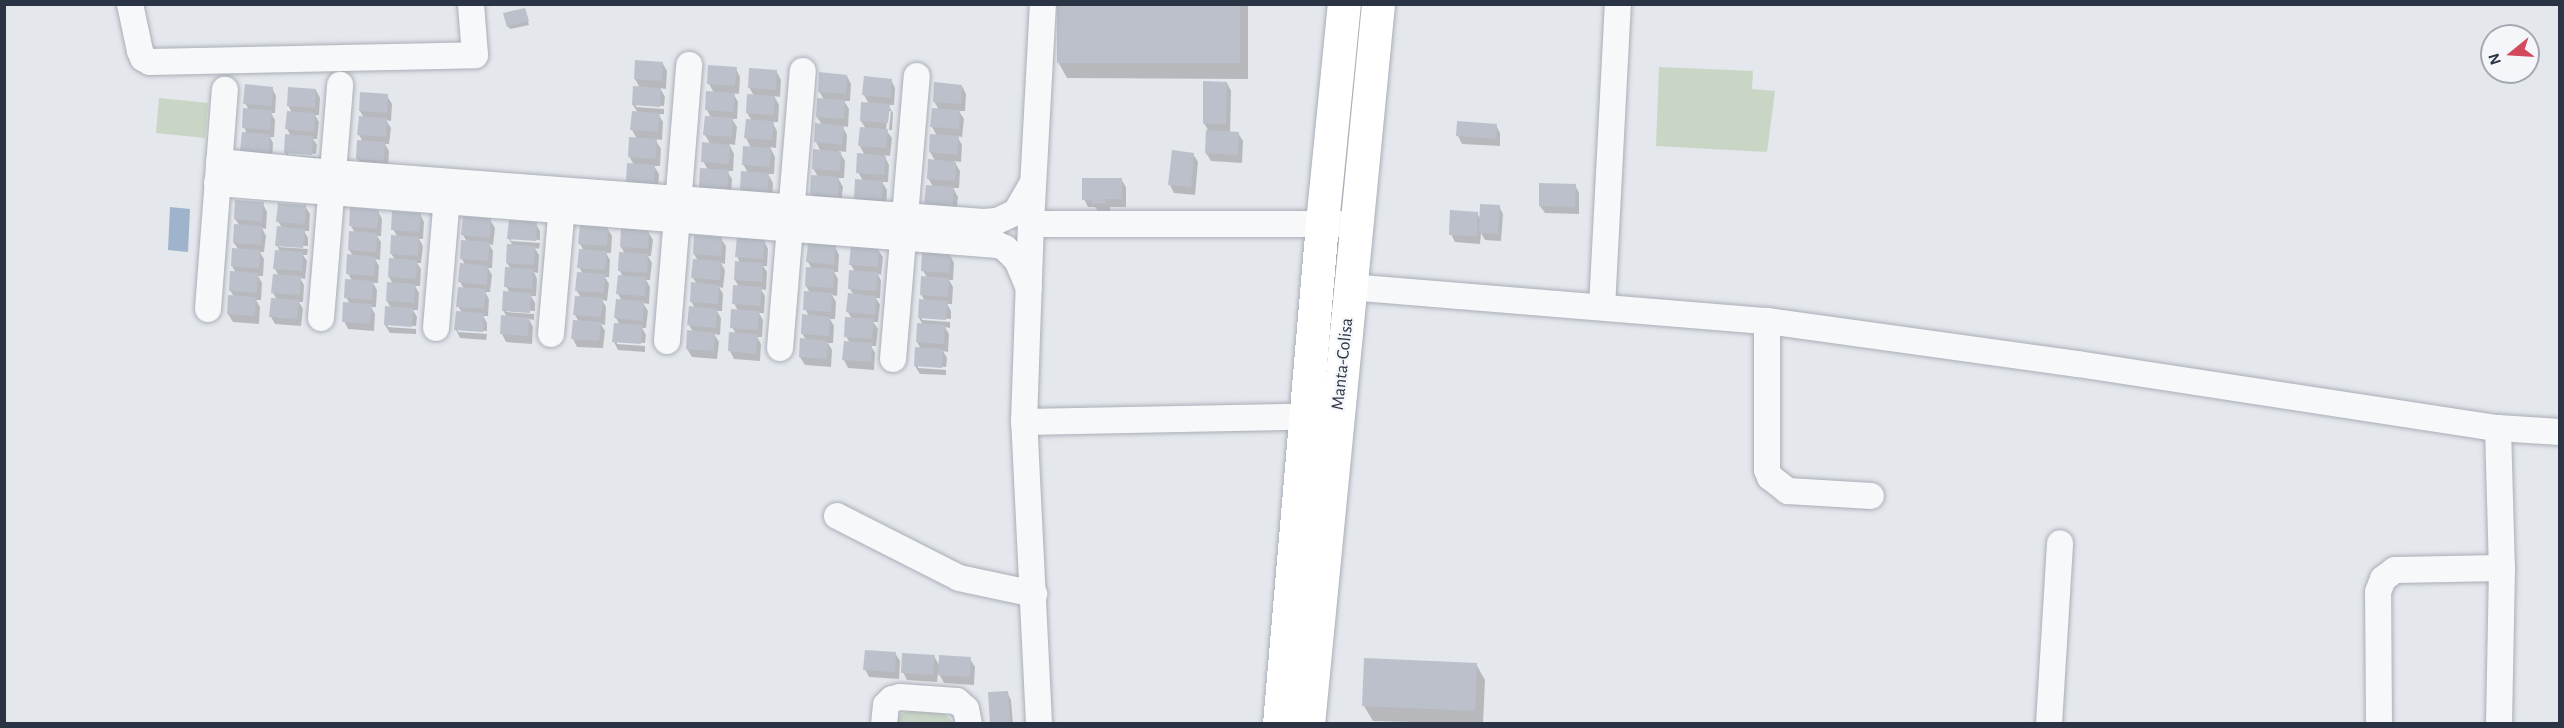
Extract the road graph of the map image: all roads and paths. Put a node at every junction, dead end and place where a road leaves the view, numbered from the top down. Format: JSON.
{"nodes":[{"id":1,"x":130,"y":4,"type":"edge"},
{"id":2,"x":471,"y":4,"type":"edge"},
{"id":3,"x":1043,"y":4,"type":"edge"},
{"id":4,"x":1344,"y":4,"type":"edge"},
{"id":5,"x":1378,"y":4,"type":"edge"},
{"id":6,"x":1617,"y":4,"type":"edge"},
{"id":7,"x":689,"y":65,"type":"dead end"},
{"id":8,"x":803,"y":71,"type":"dead end"},
{"id":9,"x":917,"y":76,"type":"dead end"},
{"id":10,"x":340,"y":85,"type":"dead end"},
{"id":11,"x":225,"y":90,"type":"dead end"},
{"id":12,"x":218,"y":172,"type":"junction"},
{"id":13,"x":333,"y":183,"type":"junction"},
{"id":14,"x":1033,"y":183,"type":"junction"},
{"id":15,"x":448,"y":192,"type":"junction"},
{"id":16,"x":563,"y":200,"type":"junction"},
{"id":17,"x":677,"y":208,"type":"junction"},
{"id":18,"x":791,"y":217,"type":"junction"},
{"id":19,"x":1322,"y":223,"type":"junction"},
{"id":20,"x":1031,"y":224,"type":"junction"},
{"id":21,"x":1355,"y":224,"type":"junction"},
{"id":22,"x":904,"y":226,"type":"junction"},
{"id":23,"x":977,"y":232,"type":"junction"},
{"id":24,"x":1350,"y":287,"type":"junction"},
{"id":25,"x":1029,"y":288,"type":"junction"},
{"id":26,"x":1602,"y":307,"type":"junction"},
{"id":27,"x":208,"y":309,"type":"dead end"},
{"id":28,"x":321,"y":318,"type":"dead end"},
{"id":29,"x":1767,"y":321,"type":"junction"},
{"id":30,"x":436,"y":328,"type":"dead end"},
{"id":31,"x":551,"y":334,"type":"dead end"},
{"id":32,"x":667,"y":341,"type":"dead end"},
{"id":33,"x":780,"y":348,"type":"dead end"},
{"id":34,"x":893,"y":359,"type":"dead end"},
{"id":35,"x":1305,"y":416,"type":"junction"},
{"id":36,"x":1337,"y":416,"type":"junction"},
{"id":37,"x":1024,"y":422,"type":"junction"},
{"id":38,"x":2498,"y":428,"type":"junction"},
{"id":39,"x":2559,"y":432,"type":"edge"},
{"id":40,"x":1871,"y":496,"type":"dead end"},
{"id":41,"x":837,"y":516,"type":"dead end"},
{"id":42,"x":2061,"y":543,"type":"dead end"},
{"id":43,"x":2502,"y":568,"type":"junction"},
{"id":44,"x":1034,"y":594,"type":"junction"},
{"id":45,"x":884,"y":723,"type":"edge"},
{"id":46,"x":969,"y":723,"type":"edge"},
{"id":47,"x":1039,"y":723,"type":"edge"},
{"id":48,"x":1279,"y":723,"type":"edge"},
{"id":49,"x":1308,"y":723,"type":"edge"},
{"id":50,"x":2049,"y":723,"type":"edge"},
{"id":51,"x":2379,"y":723,"type":"edge"},
{"id":52,"x":2499,"y":723,"type":"edge"}],
"edges":[{"from":1,"to":2,"type":"street"},
{"from":3,"to":14,"type":"street"},
{"from":4,"to":19,"type":"highway","name":"Manta-Colisa"},
{"from":5,"to":21,"type":"highway","name":"Manta-Colisa"},
{"from":6,"to":26,"type":"street"},
{"from":7,"to":17,"type":"street"},
{"from":8,"to":18,"type":"street"},
{"from":9,"to":22,"type":"street"},
{"from":10,"to":13,"type":"street"},
{"from":11,"to":12,"type":"street"},
{"from":12,"to":13,"type":"street"},
{"from":12,"to":27,"type":"street"},
{"from":13,"to":15,"type":"street"},
{"from":13,"to":28,"type":"street"},
{"from":14,"to":20,"type":"street"},
{"from":14,"to":23,"type":"street"},
{"from":15,"to":16,"type":"street"},
{"from":15,"to":30,"type":"street"},
{"from":16,"to":17,"type":"street"},
{"from":16,"to":31,"type":"street"},
{"from":17,"to":18,"type":"street"},
{"from":17,"to":32,"type":"street"},
{"from":18,"to":22,"type":"street"},
{"from":18,"to":33,"type":"street"},
{"from":19,"to":20,"type":"street"},
{"from":19,"to":21,"type":"street"},
{"from":19,"to":35,"type":"highway","name":"Manta-Colisa"},
{"from":20,"to":25,"type":"street"},
{"from":21,"to":24,"type":"highway","name":"Manta-Colisa"},
{"from":22,"to":23,"type":"street"},
{"from":22,"to":34,"type":"street"},
{"from":23,"to":25,"type":"street"},
{"from":24,"to":26,"type":"street"},
{"from":24,"to":36,"type":"highway","name":"Manta-Colisa"},
{"from":25,"to":37,"type":"street"},
{"from":26,"to":29,"type":"street"},
{"from":29,"to":38,"type":"street"},
{"from":29,"to":40,"type":"street"},
{"from":35,"to":36,"type":"street"},
{"from":35,"to":37,"type":"street"},
{"from":35,"to":48,"type":"highway","name":"Manta-Colisa"},
{"from":36,"to":49,"type":"highway","name":"Manta-Colisa"},
{"from":37,"to":44,"type":"street"},
{"from":38,"to":39,"type":"street"},
{"from":38,"to":43,"type":"street"},
{"from":41,"to":44,"type":"street"},
{"from":42,"to":50,"type":"street"},
{"from":43,"to":51,"type":"street"},
{"from":43,"to":52,"type":"street"},
{"from":44,"to":47,"type":"street"},
{"from":45,"to":46,"type":"street"}]}
